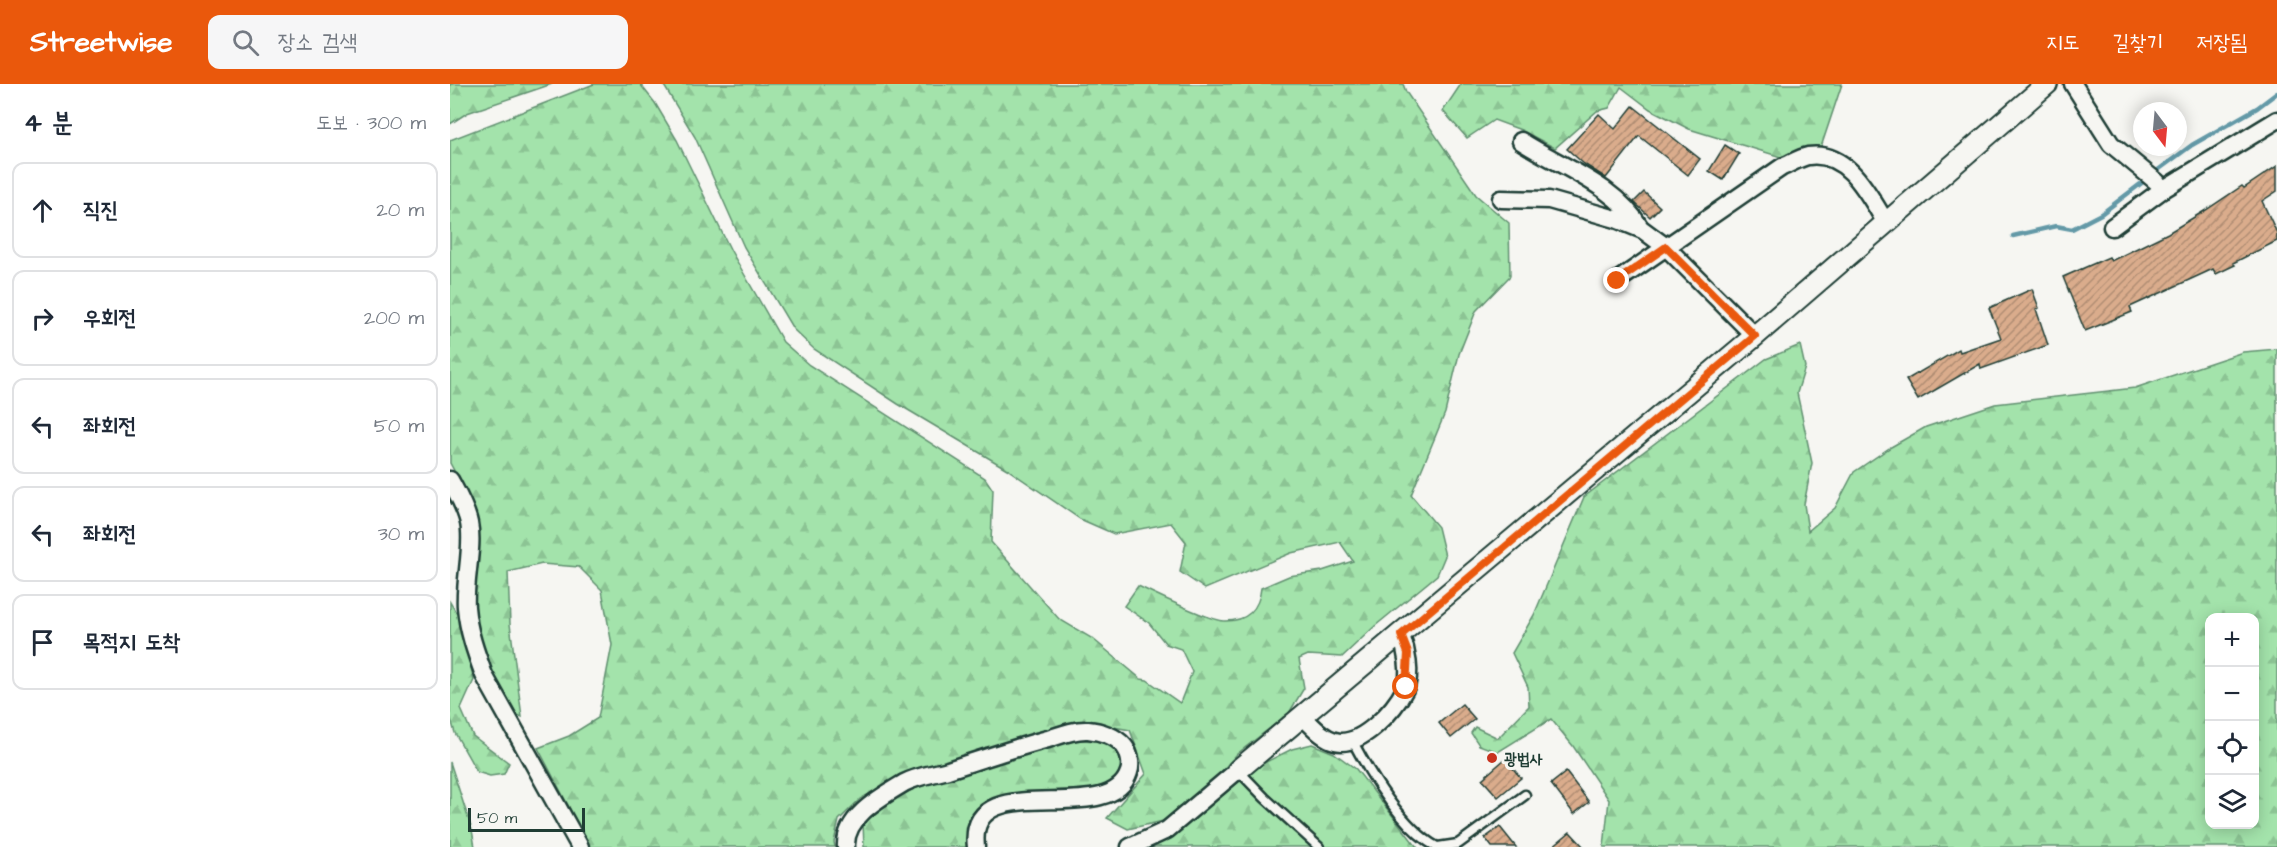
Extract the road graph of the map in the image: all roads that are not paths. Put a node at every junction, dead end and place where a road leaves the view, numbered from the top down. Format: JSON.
{"nodes":[{"id":1,"x":2048,"y":84,"type":"edge"},
{"id":2,"x":2073,"y":84,"type":"edge"},
{"id":3,"x":2277,"y":120,"type":"edge"},
{"id":4,"x":1521,"y":141,"type":"dead end"},
{"id":5,"x":2155,"y":182,"type":"junction"},
{"id":6,"x":1501,"y":199,"type":"dead end"},
{"id":7,"x":1886,"y":224,"type":"junction"},
{"id":8,"x":2112,"y":227,"type":"dead end"},
{"id":9,"x":1642,"y":230,"type":"junction"},
{"id":10,"x":1666,"y":247,"type":"junction"},
{"id":11,"x":1617,"y":281,"type":"dead end"},
{"id":12,"x":1755,"y":336,"type":"junction"},
{"id":13,"x":450,"y":480,"type":"edge"},
{"id":14,"x":1401,"y":635,"type":"junction"},
{"id":15,"x":1302,"y":716,"type":"junction"},
{"id":16,"x":1352,"y":740,"type":"junction"},
{"id":17,"x":1238,"y":770,"type":"junction"},
{"id":18,"x":1525,"y":795,"type":"dead end"},
{"id":19,"x":580,"y":847,"type":"edge"},
{"id":20,"x":846,"y":847,"type":"edge"},
{"id":21,"x":976,"y":847,"type":"edge"},
{"id":22,"x":1130,"y":847,"type":"edge"},
{"id":23,"x":1319,"y":847,"type":"edge"},
{"id":24,"x":1437,"y":847,"type":"edge"}],
"edges":[{"from":1,"to":7,"type":"street"},
{"from":2,"to":5,"type":"street"},
{"from":3,"to":5,"type":"street"},
{"from":4,"to":9,"type":"street"},
{"from":5,"to":8,"type":"street"},
{"from":6,"to":9,"type":"street"},
{"from":7,"to":10,"type":"street"},
{"from":7,"to":12,"type":"street"},
{"from":9,"to":10,"type":"street"},
{"from":10,"to":11,"type":"street"},
{"from":10,"to":12,"type":"street"},
{"from":12,"to":14,"type":"street"},
{"from":13,"to":19,"type":"street"},
{"from":14,"to":15,"type":"street"},
{"from":14,"to":16,"type":"street"},
{"from":15,"to":16,"type":"street"},
{"from":15,"to":17,"type":"street"},
{"from":16,"to":24,"type":"lane"},
{"from":17,"to":22,"type":"street"},
{"from":17,"to":23,"type":"lane"},
{"from":18,"to":24,"type":"lane"},
{"from":20,"to":21,"type":"street"}]}
